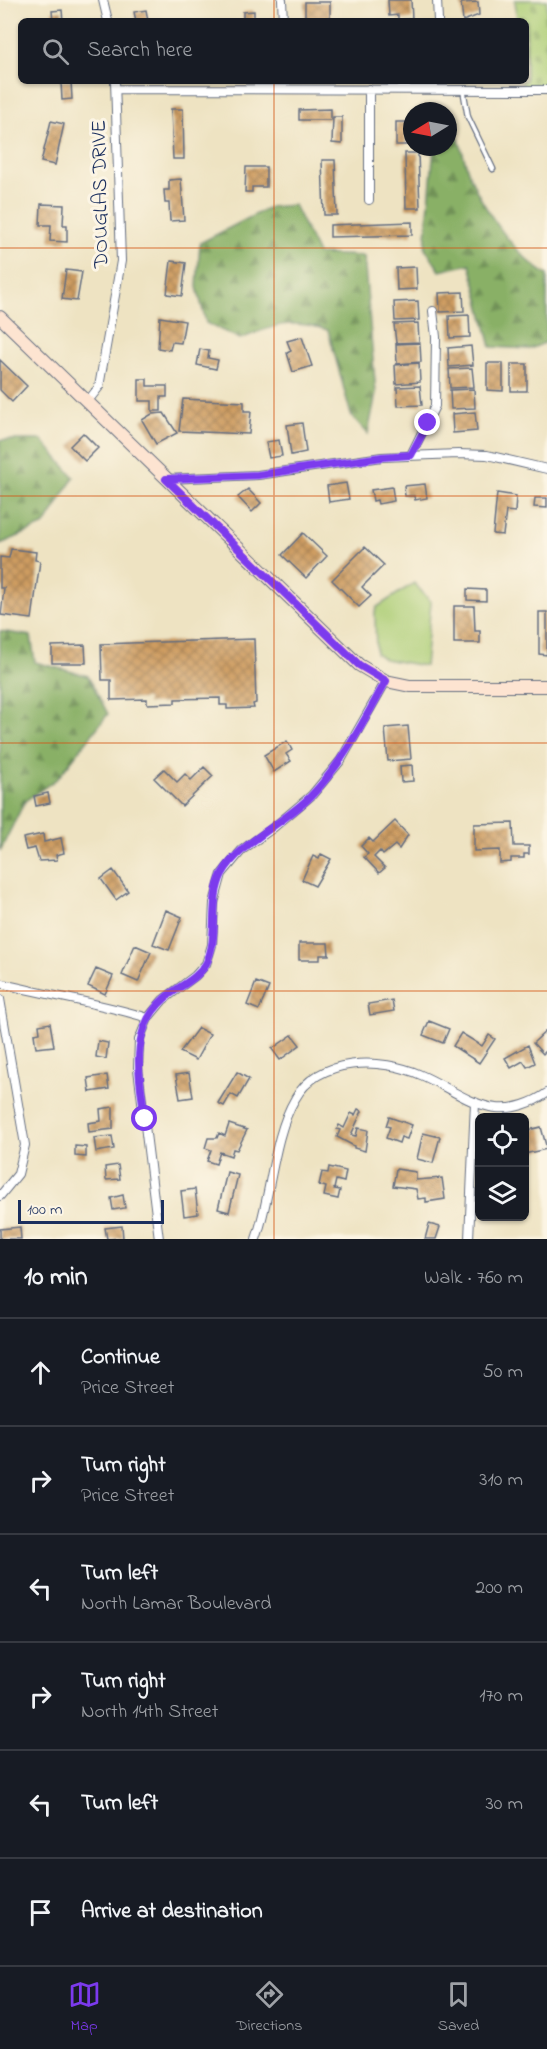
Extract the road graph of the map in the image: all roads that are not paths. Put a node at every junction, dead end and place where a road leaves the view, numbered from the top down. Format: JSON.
{"nodes":[{"id":1,"x":103,"y":0,"type":"edge"},
{"id":2,"x":282,"y":0,"type":"edge"},
{"id":3,"x":437,"y":0,"type":"edge"},
{"id":4,"x":107,"y":18,"type":"edge"},
{"id":5,"x":283,"y":18,"type":"edge"},
{"id":6,"x":438,"y":18,"type":"edge"},
{"id":7,"x":115,"y":85,"type":"edge"},
{"id":8,"x":285,"y":85,"type":"edge"},
{"id":9,"x":441,"y":85,"type":"edge"},
{"id":10,"x":369,"y":89,"type":"junction"},
{"id":11,"x":464,"y":89,"type":"junction"},
{"id":12,"x":547,"y":90,"type":"edge"},
{"id":13,"x":493,"y":169,"type":"dead end"},
{"id":14,"x":369,"y":200,"type":"dead end"},
{"id":15,"x":433,"y":312,"type":"dead end"},
{"id":16,"x":0,"y":317,"type":"edge"},
{"id":17,"x":88,"y":401,"type":"junction"},
{"id":18,"x":411,"y":455,"type":"junction"},
{"id":19,"x":547,"y":469,"type":"edge"},
{"id":20,"x":166,"y":479,"type":"junction"},
{"id":21,"x":386,"y":681,"type":"junction"},
{"id":22,"x":547,"y":686,"type":"edge"},
{"id":23,"x":0,"y":983,"type":"edge"},
{"id":24,"x":0,"y":999,"type":"edge"},
{"id":25,"x":148,"y":1018,"type":"junction"},
{"id":26,"x":547,"y":1093,"type":"edge"},
{"id":27,"x":475,"y":1102,"type":"junction"},
{"id":28,"x":0,"y":1196,"type":"edge"},
{"id":29,"x":159,"y":1239,"type":"edge"},
{"id":30,"x":256,"y":1239,"type":"edge"},
{"id":31,"x":469,"y":1239,"type":"edge"}],
"edges":[{"from":1,"to":4,"type":"street"},
{"from":2,"to":5,"type":"street"},
{"from":3,"to":6,"type":"street"},
{"from":7,"to":8,"type":"street"},
{"from":7,"to":17,"type":"street","name":"DOUGLAS DRIVE"},
{"from":8,"to":10,"type":"street"},
{"from":9,"to":10,"type":"street"},
{"from":9,"to":11,"type":"street"},
{"from":10,"to":14,"type":"street"},
{"from":11,"to":12,"type":"street"},
{"from":11,"to":13,"type":"lane"},
{"from":15,"to":18,"type":"street"},
{"from":16,"to":17,"type":"street"},
{"from":17,"to":20,"type":"street"},
{"from":18,"to":19,"type":"street"},
{"from":18,"to":20,"type":"street"},
{"from":20,"to":21,"type":"street"},
{"from":21,"to":22,"type":"street"},
{"from":21,"to":25,"type":"street"},
{"from":23,"to":25,"type":"street"},
{"from":24,"to":28,"type":"street"},
{"from":25,"to":29,"type":"street"},
{"from":26,"to":27,"type":"street"},
{"from":27,"to":30,"type":"street"},
{"from":27,"to":31,"type":"street"}]}
